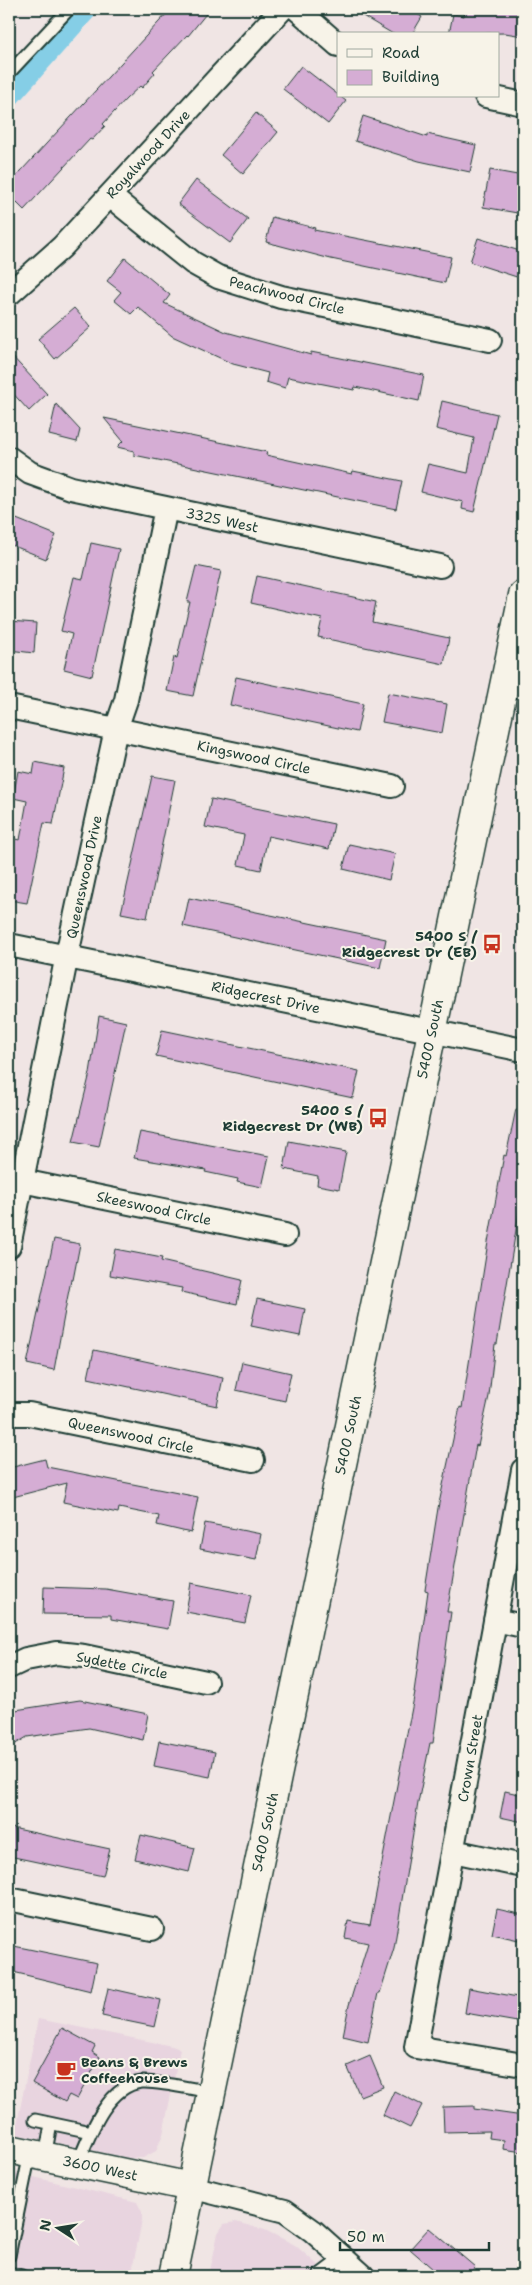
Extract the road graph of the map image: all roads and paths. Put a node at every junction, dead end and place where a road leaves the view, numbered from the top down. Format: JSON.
{"nodes":[{"id":1,"x":69,"y":9,"type":"edge"},
{"id":2,"x":282,"y":9,"type":"edge"},
{"id":3,"x":297,"y":9,"type":"edge"},
{"id":4,"x":337,"y":44,"type":"edge"},
{"id":5,"x":9,"y":73,"type":"edge"},
{"id":6,"x":495,"y":98,"type":"edge"},
{"id":7,"x":523,"y":104,"type":"edge"},
{"id":8,"x":110,"y":196,"type":"junction"},
{"id":9,"x":9,"y":294,"type":"edge"},
{"id":10,"x":490,"y":340,"type":"dead end"},
{"id":11,"x":9,"y":458,"type":"edge"},
{"id":12,"x":166,"y":508,"type":"junction"},
{"id":13,"x":440,"y":566,"type":"dead end"},
{"id":14,"x":523,"y":595,"type":"edge"},
{"id":15,"x":517,"y":651,"type":"edge"},
{"id":16,"x":9,"y":707,"type":"edge"},
{"id":17,"x":116,"y":728,"type":"junction"},
{"id":18,"x":392,"y":786,"type":"dead end"},
{"id":19,"x":9,"y":945,"type":"edge"},
{"id":20,"x":67,"y":955,"type":"junction"},
{"id":21,"x":432,"y":1032,"type":"junction"},
{"id":22,"x":523,"y":1050,"type":"edge"},
{"id":23,"x":16,"y":1180,"type":"edge"},
{"id":24,"x":286,"y":1235,"type":"dead end"},
{"id":25,"x":9,"y":1246,"type":"edge"},
{"id":26,"x":9,"y":1414,"type":"edge"},
{"id":27,"x":252,"y":1460,"type":"dead end"},
{"id":28,"x":523,"y":1470,"type":"edge"},
{"id":29,"x":496,"y":1620,"type":"junction"},
{"id":30,"x":523,"y":1626,"type":"edge"},
{"id":31,"x":9,"y":1667,"type":"edge"},
{"id":32,"x":206,"y":1682,"type":"dead end"},
{"id":33,"x":453,"y":1852,"type":"junction"},
{"id":34,"x":523,"y":1866,"type":"edge"},
{"id":35,"x":9,"y":1899,"type":"edge"},
{"id":36,"x":152,"y":1929,"type":"dead end"},
{"id":37,"x":523,"y":2065,"type":"edge"},
{"id":38,"x":211,"y":2092,"type":"junction"},
{"id":39,"x":35,"y":2120,"type":"dead end"},
{"id":40,"x":51,"y":2124,"type":"junction"},
{"id":41,"x":91,"y":2132,"type":"junction"},
{"id":42,"x":28,"y":2153,"type":"edge"},
{"id":43,"x":78,"y":2163,"type":"junction"},
{"id":44,"x":191,"y":2187,"type":"junction"},
{"id":45,"x":9,"y":2256,"type":"edge"},
{"id":46,"x":342,"y":2258,"type":"junction"},
{"id":47,"x":9,"y":2273,"type":"edge"},
{"id":48,"x":22,"y":2276,"type":"edge"},
{"id":49,"x":173,"y":2276,"type":"edge"},
{"id":50,"x":318,"y":2276,"type":"edge"},
{"id":51,"x":362,"y":2276,"type":"edge"}],
"edges":[{"from":1,"to":5,"type":"lane"},
{"from":2,"to":8,"type":"street","name":"Royalwood Drive"},
{"from":3,"to":4,"type":"street"},
{"from":6,"to":7,"type":"street"},
{"from":8,"to":9,"type":"street","name":"Royalwood Drive"},
{"from":8,"to":10,"type":"street","name":"Peachwood Circle"},
{"from":11,"to":12,"type":"street","name":"3325 West"},
{"from":12,"to":13,"type":"street","name":"3325 West"},
{"from":12,"to":17,"type":"street","name":"Queenswood Drive"},
{"from":14,"to":15,"type":"main road","name":"5400 South"},
{"from":15,"to":21,"type":"main road","name":"5400 South"},
{"from":16,"to":17,"type":"street","name":"Kingswood Circle"},
{"from":17,"to":18,"type":"street","name":"Kingswood Circle"},
{"from":17,"to":20,"type":"street","name":"Queenswood Drive"},
{"from":19,"to":20,"type":"street","name":"Ridgecrest Drive"},
{"from":20,"to":21,"type":"street","name":"Ridgecrest Drive"},
{"from":20,"to":23,"type":"street","name":"Queenswood Drive"},
{"from":21,"to":22,"type":"street","name":"Ridgecrest Drive"},
{"from":21,"to":38,"type":"main road","name":"5400 South"},
{"from":23,"to":24,"type":"street","name":"Skeeswood Circle"},
{"from":23,"to":25,"type":"street","name":"Queenswood Drive"},
{"from":26,"to":27,"type":"street","name":"Queenswood Circle"},
{"from":28,"to":29,"type":"street","name":"Crown Street"},
{"from":29,"to":30,"type":"street"},
{"from":29,"to":33,"type":"street","name":"Crown Street"},
{"from":31,"to":32,"type":"street","name":"Sydette Circle"},
{"from":33,"to":34,"type":"street"},
{"from":33,"to":37,"type":"street","name":"Crown Street"},
{"from":35,"to":36,"type":"street"},
{"from":38,"to":41,"type":"lane"},
{"from":38,"to":44,"type":"main road","name":"5400 South"},
{"from":39,"to":40,"type":"lane"},
{"from":40,"to":41,"type":"lane"},
{"from":40,"to":42,"type":"lane"},
{"from":41,"to":43,"type":"lane"},
{"from":42,"to":43,"type":"main road","name":"3600 West"},
{"from":42,"to":45,"type":"lane"},
{"from":43,"to":44,"type":"main road","name":"3600 West"},
{"from":44,"to":46,"type":"street"},
{"from":44,"to":49,"type":"main road","name":"5400 South"},
{"from":46,"to":50,"type":"lane"},
{"from":46,"to":51,"type":"street"},
{"from":47,"to":48,"type":"lane"}]}
